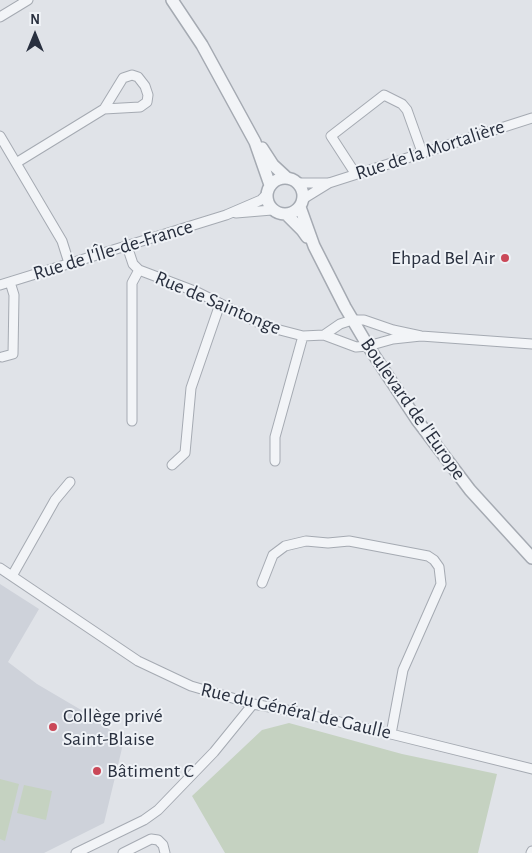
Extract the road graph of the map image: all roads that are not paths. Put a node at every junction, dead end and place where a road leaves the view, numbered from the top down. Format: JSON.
{"nodes":[{"id":1,"x":28,"y":0,"type":"edge"},
{"id":2,"x":172,"y":0,"type":"edge"},
{"id":3,"x":0,"y":17,"type":"edge"},
{"id":4,"x":104,"y":109,"type":"junction"},
{"id":5,"x":532,"y":118,"type":"edge"},
{"id":6,"x":0,"y":136,"type":"edge"},
{"id":7,"x":255,"y":142,"type":"junction"},
{"id":8,"x":422,"y":152,"type":"junction"},
{"id":9,"x":16,"y":163,"type":"junction"},
{"id":10,"x":356,"y":173,"type":"junction"},
{"id":11,"x":286,"y":178,"type":"junction"},
{"id":12,"x":329,"y":183,"type":"junction"},
{"id":13,"x":298,"y":184,"type":"junction"},
{"id":14,"x":268,"y":190,"type":"junction"},
{"id":15,"x":302,"y":203,"type":"junction"},
{"id":16,"x":272,"y":210,"type":"junction"},
{"id":17,"x":226,"y":214,"type":"junction"},
{"id":18,"x":286,"y":215,"type":"junction"},
{"id":19,"x":127,"y":246,"type":"junction"},
{"id":20,"x":314,"y":246,"type":"junction"},
{"id":21,"x":70,"y":263,"type":"junction"},
{"id":22,"x":139,"y":270,"type":"junction"},
{"id":23,"x":10,"y":282,"type":"junction"},
{"id":24,"x":0,"y":285,"type":"edge"},
{"id":25,"x":220,"y":304,"type":"junction"},
{"id":26,"x":352,"y":320,"type":"junction"},
{"id":27,"x":324,"y":335,"type":"junction"},
{"id":28,"x":303,"y":336,"type":"junction"},
{"id":29,"x":421,"y":336,"type":"junction"},
{"id":30,"x":532,"y":344,"type":"edge"},
{"id":31,"x":368,"y":346,"type":"junction"},
{"id":32,"x":2,"y":357,"type":"dead end"},
{"id":33,"x":132,"y":421,"type":"dead end"},
{"id":34,"x":274,"y":461,"type":"dead end"},
{"id":35,"x":172,"y":465,"type":"dead end"},
{"id":36,"x":70,"y":482,"type":"dead end"},
{"id":37,"x":532,"y":558,"type":"edge"},
{"id":38,"x":0,"y":568,"type":"edge"},
{"id":39,"x":12,"y":576,"type":"junction"},
{"id":40,"x":262,"y":584,"type":"dead end"},
{"id":41,"x":253,"y":704,"type":"junction"},
{"id":42,"x":391,"y":734,"type":"junction"},
{"id":43,"x":532,"y":769,"type":"edge"},
{"id":44,"x":76,"y":853,"type":"edge"},
{"id":45,"x":123,"y":853,"type":"edge"},
{"id":46,"x":165,"y":853,"type":"edge"}],
"edges":[{"from":1,"to":3,"type":"street"},
{"from":2,"to":7,"type":"street"},
{"from":4,"to":4,"type":"street"},
{"from":4,"to":9,"type":"street"},
{"from":5,"to":8,"type":"street","name":"Rue de la Mortalière"},
{"from":6,"to":9,"type":"street"},
{"from":7,"to":11,"type":"street"},
{"from":7,"to":14,"type":"street"},
{"from":8,"to":10,"type":"street","name":"Rue de la Mortalière"},
{"from":8,"to":10,"type":"street"},
{"from":9,"to":21,"type":"street"},
{"from":10,"to":12,"type":"street","name":"Rue de la Mortalière"},
{"from":11,"to":13,"type":"street"},
{"from":11,"to":14,"type":"street"},
{"from":12,"to":13,"type":"street","name":"Rue de la Mortalière"},
{"from":12,"to":15,"type":"street","name":"Rue de la Mortalière"},
{"from":13,"to":15,"type":"street"},
{"from":14,"to":16,"type":"street"},
{"from":14,"to":17,"type":"street","name":"Rue de l'Île-de-France"},
{"from":15,"to":18,"type":"street"},
{"from":15,"to":20,"type":"street","name":"Boulevard de l'Europe"},
{"from":16,"to":17,"type":"street","name":"Rue de l'Île-de-France"},
{"from":16,"to":18,"type":"street"},
{"from":17,"to":19,"type":"street","name":"Rue de l'Île-de-France"},
{"from":18,"to":20,"type":"street","name":"Boulevard de l'Europe"},
{"from":19,"to":21,"type":"street","name":"Rue de l'Île-de-France"},
{"from":19,"to":22,"type":"street","name":"Rue de Saintonge"},
{"from":20,"to":26,"type":"street","name":"Boulevard de l'Europe"},
{"from":21,"to":23,"type":"street","name":"Rue de l'Île-de-France"},
{"from":22,"to":25,"type":"street","name":"Rue de Saintonge"},
{"from":22,"to":33,"type":"street"},
{"from":23,"to":24,"type":"street","name":"Rue de l'Île-de-France"},
{"from":23,"to":32,"type":"street"},
{"from":25,"to":28,"type":"street","name":"Rue de Saintonge"},
{"from":25,"to":35,"type":"street"},
{"from":26,"to":27,"type":"street","name":"Rue de Saintonge"},
{"from":26,"to":29,"type":"street"},
{"from":26,"to":31,"type":"street","name":"Boulevard de l'Europe"},
{"from":27,"to":28,"type":"street","name":"Rue de Saintonge"},
{"from":27,"to":31,"type":"street","name":"Rue de Saintonge"},
{"from":28,"to":34,"type":"street"},
{"from":29,"to":30,"type":"street"},
{"from":29,"to":31,"type":"street"},
{"from":31,"to":37,"type":"street","name":"Boulevard de l'Europe"},
{"from":36,"to":39,"type":"street"},
{"from":38,"to":39,"type":"street","name":"Rue du Général de Gaulle"},
{"from":39,"to":41,"type":"street","name":"Rue du Général de Gaulle"},
{"from":40,"to":42,"type":"street"},
{"from":41,"to":42,"type":"street","name":"Rue du Général de Gaulle"},
{"from":41,"to":44,"type":"street"},
{"from":42,"to":43,"type":"street","name":"Rue du Général de Gaulle"},
{"from":45,"to":46,"type":"street"}]}
